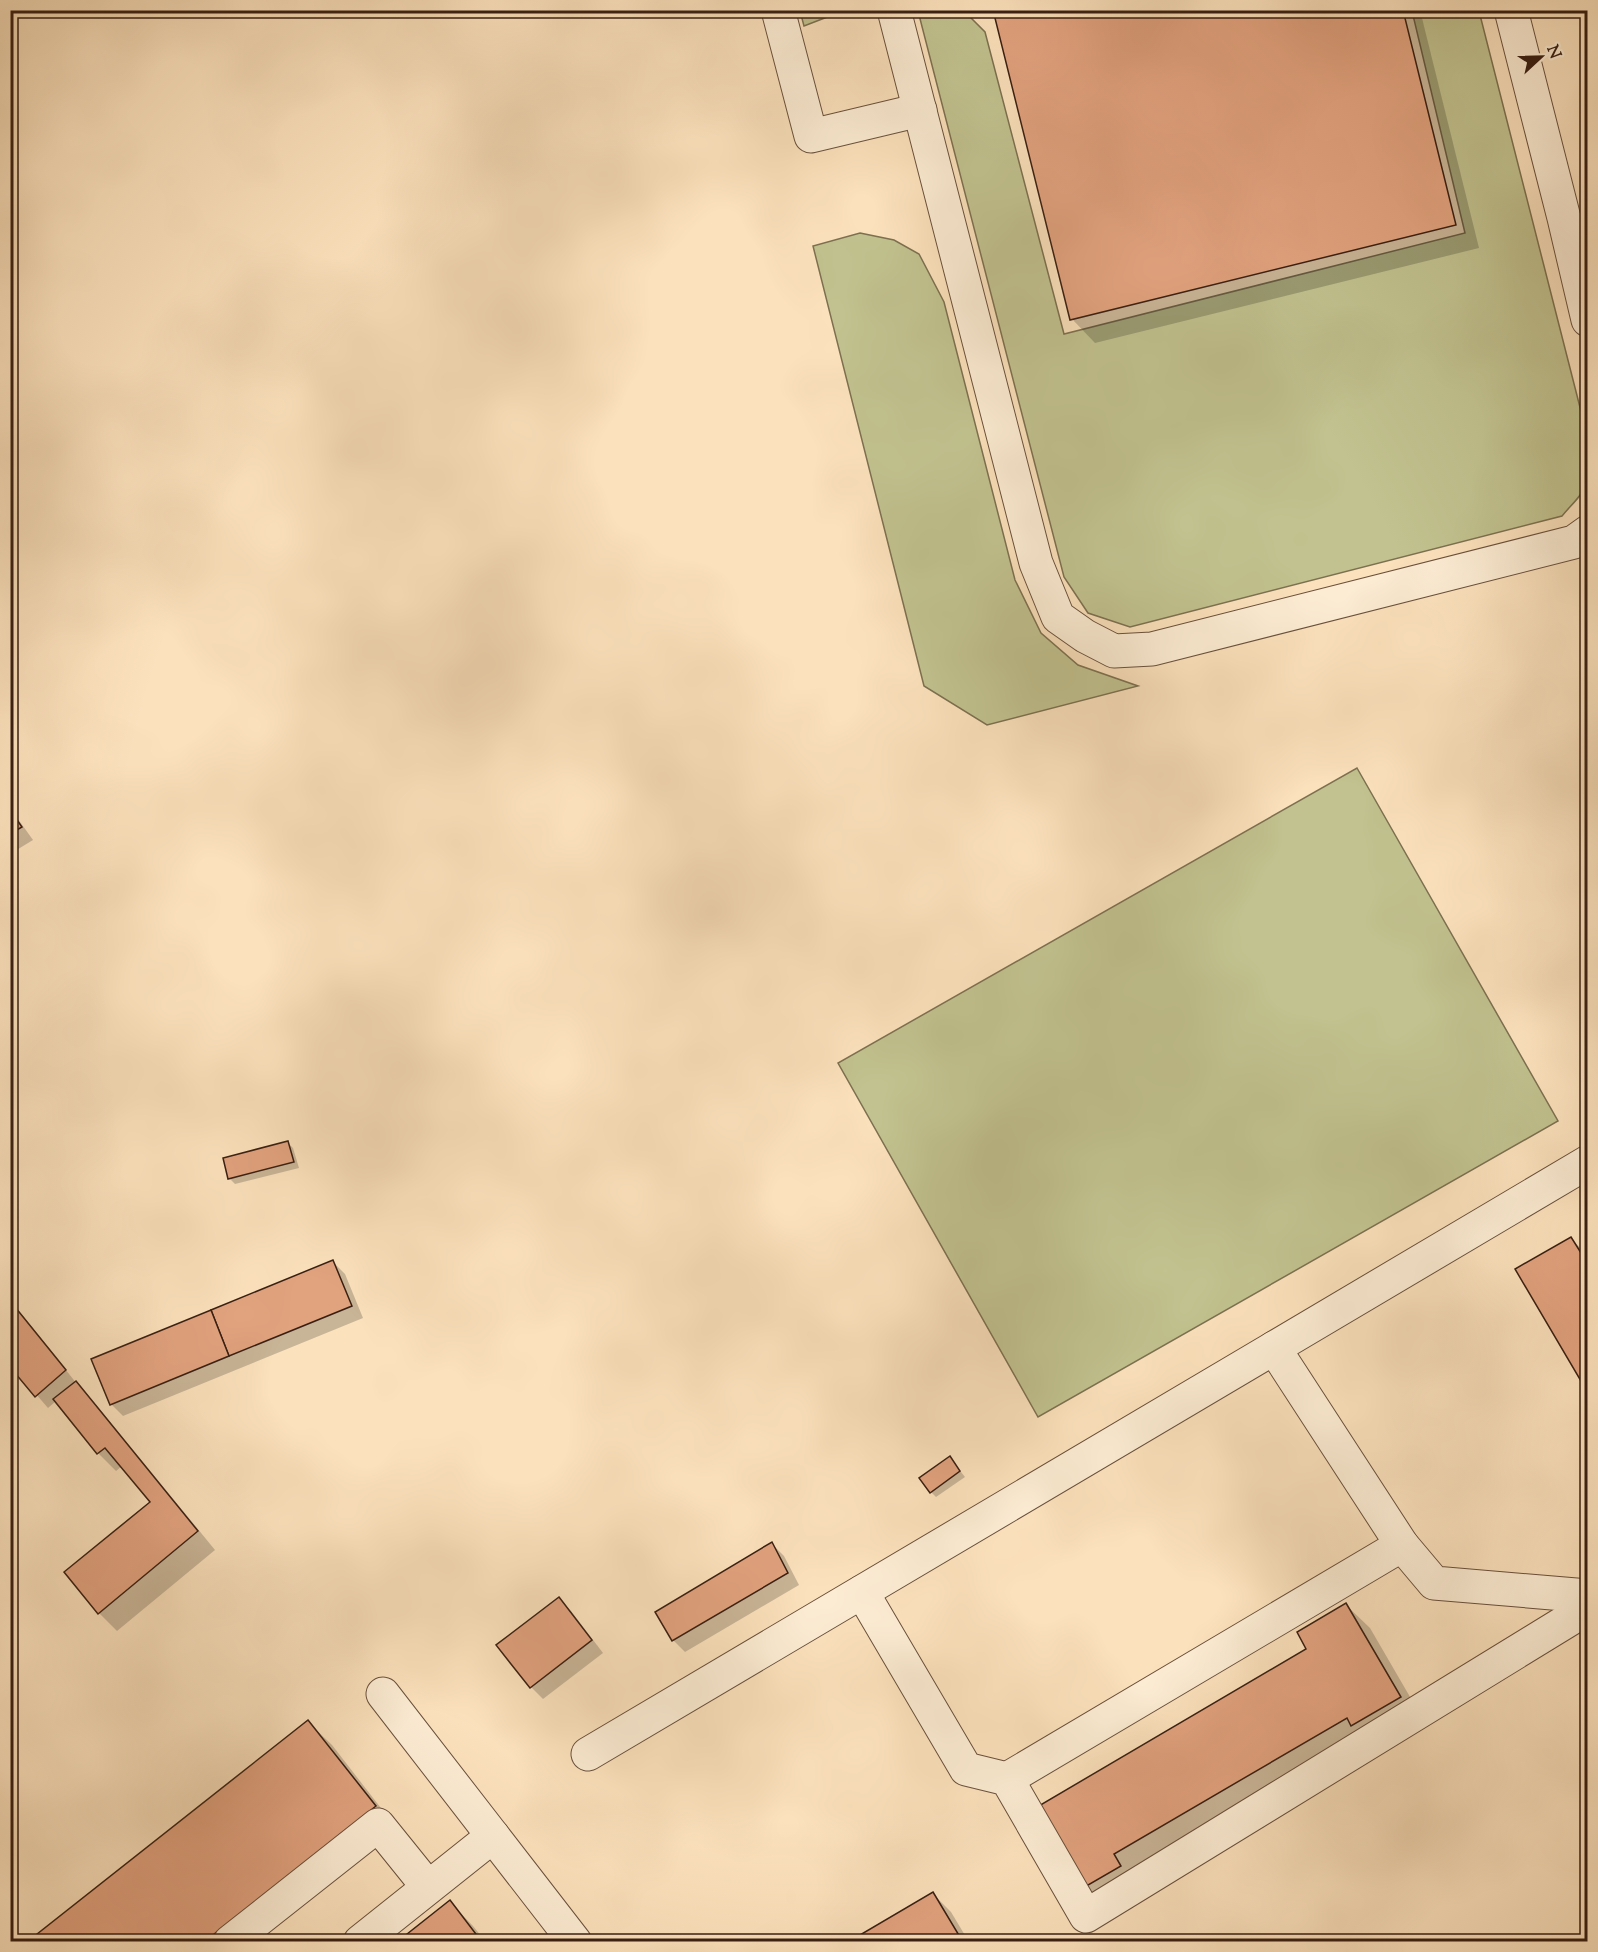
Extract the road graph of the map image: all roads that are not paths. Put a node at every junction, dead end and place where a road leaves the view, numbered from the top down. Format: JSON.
{"nodes":[{"id":1,"x":778,"y":10,"type":"edge"},
{"id":2,"x":894,"y":10,"type":"edge"},
{"id":3,"x":1511,"y":10,"type":"edge"},
{"id":4,"x":920,"y":110,"type":"junction"},
{"id":5,"x":1587,"y":320,"type":"edge"},
{"id":6,"x":1587,"y":532,"type":"edge"},
{"id":7,"x":1587,"y":1162,"type":"edge"},
{"id":8,"x":1274,"y":1347,"type":"junction"},
{"id":9,"x":1402,"y":1545,"type":"junction"},
{"id":10,"x":862,"y":1592,"type":"junction"},
{"id":11,"x":1587,"y":1596,"type":"edge"},
{"id":12,"x":1587,"y":1608,"type":"edge"},
{"id":13,"x":382,"y":1694,"type":"dead end"},
{"id":14,"x":588,"y":1754,"type":"dead end"},
{"id":15,"x":1007,"y":1779,"type":"junction"},
{"id":16,"x":493,"y":1836,"type":"junction"},
{"id":17,"x":428,"y":1887,"type":"junction"},
{"id":18,"x":230,"y":1941,"type":"edge"},
{"id":19,"x":360,"y":1941,"type":"edge"},
{"id":20,"x":575,"y":1941,"type":"edge"}],
"edges":[{"from":1,"to":4,"type":"lane"},
{"from":2,"to":4,"type":"lane"},
{"from":3,"to":5,"type":"lane"},
{"from":4,"to":6,"type":"lane"},
{"from":7,"to":8,"type":"lane"},
{"from":8,"to":9,"type":"lane"},
{"from":8,"to":10,"type":"lane"},
{"from":9,"to":11,"type":"lane"},
{"from":9,"to":15,"type":"lane"},
{"from":10,"to":14,"type":"lane"},
{"from":10,"to":15,"type":"lane"},
{"from":12,"to":15,"type":"lane"},
{"from":13,"to":16,"type":"lane"},
{"from":16,"to":17,"type":"lane"},
{"from":16,"to":20,"type":"lane"},
{"from":17,"to":18,"type":"lane"},
{"from":17,"to":19,"type":"lane"}]}
